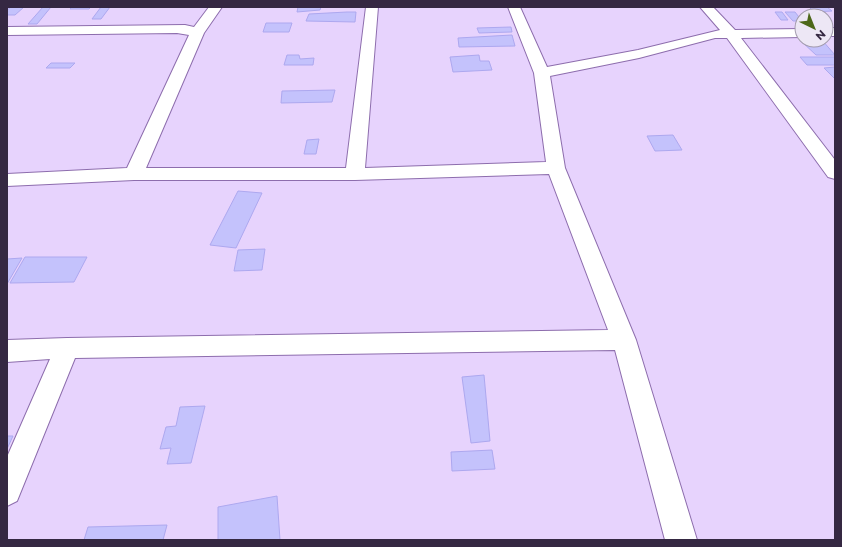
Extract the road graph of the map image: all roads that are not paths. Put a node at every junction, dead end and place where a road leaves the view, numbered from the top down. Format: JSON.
{"nodes":[{"id":1,"x":216,"y":7,"type":"edge"},
{"id":2,"x":372,"y":7,"type":"edge"},
{"id":3,"x":514,"y":7,"type":"edge"},
{"id":4,"x":706,"y":7,"type":"edge"},
{"id":5,"x":7,"y":31,"type":"edge"},
{"id":6,"x":794,"y":32,"type":"edge"},
{"id":7,"x":197,"y":33,"type":"junction"},
{"id":8,"x":731,"y":34,"type":"junction"},
{"id":9,"x":542,"y":73,"type":"junction"},
{"id":10,"x":556,"y":168,"type":"junction"},
{"id":11,"x":835,"y":173,"type":"edge"},
{"id":12,"x":134,"y":174,"type":"junction"},
{"id":13,"x":354,"y":174,"type":"junction"},
{"id":14,"x":7,"y":180,"type":"edge"},
{"id":15,"x":624,"y":340,"type":"junction"},
{"id":16,"x":67,"y":348,"type":"junction"},
{"id":17,"x":7,"y":350,"type":"edge"},
{"id":18,"x":7,"y":491,"type":"edge"},
{"id":19,"x":681,"y":540,"type":"edge"}],
"edges":[{"from":1,"to":7,"type":"street"},
{"from":2,"to":13,"type":"street"},
{"from":3,"to":9,"type":"street"},
{"from":4,"to":8,"type":"street"},
{"from":5,"to":7,"type":"street"},
{"from":6,"to":8,"type":"street"},
{"from":7,"to":12,"type":"street"},
{"from":8,"to":9,"type":"street"},
{"from":8,"to":11,"type":"street"},
{"from":9,"to":10,"type":"street"},
{"from":10,"to":13,"type":"street"},
{"from":10,"to":15,"type":"street"},
{"from":12,"to":13,"type":"street"},
{"from":12,"to":14,"type":"street"},
{"from":15,"to":16,"type":"street"},
{"from":15,"to":19,"type":"street"},
{"from":16,"to":17,"type":"street"},
{"from":16,"to":18,"type":"street"}]}
